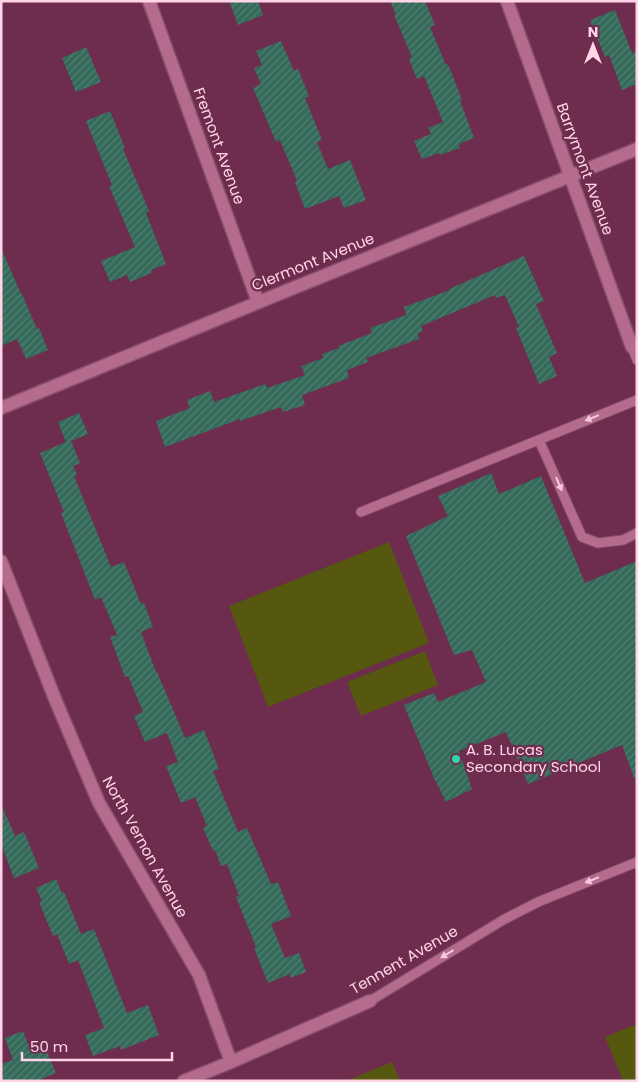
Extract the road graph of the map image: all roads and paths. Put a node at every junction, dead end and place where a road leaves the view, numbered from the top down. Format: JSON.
{"nodes":[{"id":1,"x":149,"y":1,"type":"edge"},
{"id":2,"x":507,"y":1,"type":"edge"},
{"id":3,"x":637,"y":149,"type":"edge"},
{"id":4,"x":569,"y":175,"type":"junction"},
{"id":5,"x":258,"y":302,"type":"junction"},
{"id":6,"x":634,"y":353,"type":"edge"},
{"id":7,"x":637,"y":400,"type":"edge"},
{"id":8,"x":1,"y":408,"type":"edge"},
{"id":9,"x":539,"y":440,"type":"junction"},
{"id":10,"x":361,"y":512,"type":"dead end"},
{"id":11,"x":637,"y":533,"type":"edge"},
{"id":12,"x":1,"y":562,"type":"edge"},
{"id":13,"x":637,"y":862,"type":"edge"},
{"id":14,"x":370,"y":1000,"type":"joint"},
{"id":15,"x":231,"y":1062,"type":"junction"},
{"id":16,"x":184,"y":1081,"type":"edge"}],
"edges":[{"from":1,"to":5,"type":"street","name":"Fremont Avenue"},
{"from":2,"to":4,"type":"street","name":"Barrymont Avenue"},
{"from":3,"to":4,"type":"street","name":"Clermont Avenue"},
{"from":4,"to":5,"type":"street","name":"Clermont Avenue"},
{"from":4,"to":6,"type":"street","name":"Barrymont Avenue"},
{"from":5,"to":8,"type":"street","name":"Clermont Avenue"},
{"from":7,"to":9,"type":"lane","one_way":true},
{"from":9,"to":10,"type":"lane"},
{"from":9,"to":11,"type":"lane","one_way":true},
{"from":12,"to":15,"type":"street","name":"North Vernon Avenue"},
{"from":13,"to":14,"type":"lane","name":"Tennent Avenue","one_way":true},
{"from":14,"to":15,"type":"street","name":"Tennent Avenue"},
{"from":15,"to":16,"type":"street","name":"Tennent Avenue"}]}
